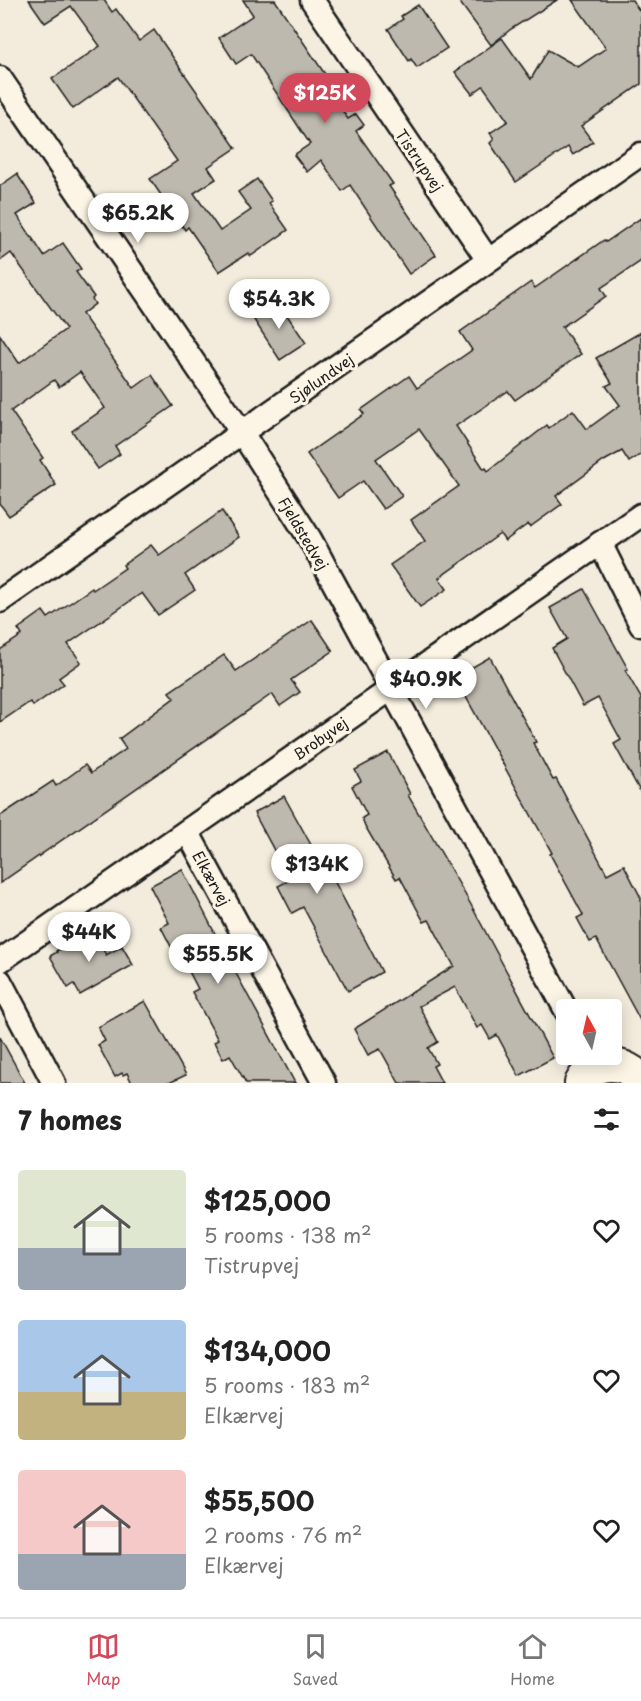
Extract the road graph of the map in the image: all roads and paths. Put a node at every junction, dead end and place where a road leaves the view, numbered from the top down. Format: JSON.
{"nodes":[{"id":1,"x":312,"y":0,"type":"edge"},
{"id":2,"x":0,"y":78,"type":"edge"},
{"id":3,"x":641,"y":153,"type":"edge"},
{"id":4,"x":488,"y":260,"type":"junction"},
{"id":5,"x":242,"y":433,"type":"junction"},
{"id":6,"x":641,"y":515,"type":"edge"},
{"id":7,"x":600,"y":543,"type":"junction"},
{"id":8,"x":0,"y":601,"type":"edge"},
{"id":9,"x":641,"y":625,"type":"edge"},
{"id":10,"x":391,"y":689,"type":"junction"},
{"id":11,"x":187,"y":831,"type":"junction"},
{"id":12,"x":0,"y":961,"type":"edge"},
{"id":13,"x":0,"y":981,"type":"edge"},
{"id":14,"x":560,"y":999,"type":"edge"},
{"id":15,"x":589,"y":1068,"type":"edge"},
{"id":16,"x":641,"y":1081,"type":"edge"},
{"id":17,"x":54,"y":1083,"type":"edge"},
{"id":18,"x":324,"y":1083,"type":"edge"}],
"edges":[{"from":1,"to":4,"type":"street","name":"Tistrupvej"},
{"from":2,"to":5,"type":"street","name":"Fjeldstedvej"},
{"from":3,"to":4,"type":"street","name":"Sjølundvej"},
{"from":4,"to":5,"type":"street","name":"Sjølundvej"},
{"from":5,"to":8,"type":"street","name":"Sjølundvej"},
{"from":5,"to":10,"type":"street","name":"Fjeldstedvej"},
{"from":6,"to":7,"type":"street","name":"Brobyvej"},
{"from":7,"to":9,"type":"street"},
{"from":7,"to":10,"type":"street","name":"Brobyvej"},
{"from":10,"to":11,"type":"street","name":"Brobyvej"},
{"from":10,"to":14,"type":"street","name":"Fjeldstedvej"},
{"from":11,"to":12,"type":"street","name":"Brobyvej"},
{"from":11,"to":18,"type":"street","name":"Elkærvej"},
{"from":13,"to":17,"type":"street"},
{"from":15,"to":16,"type":"street"}]}
